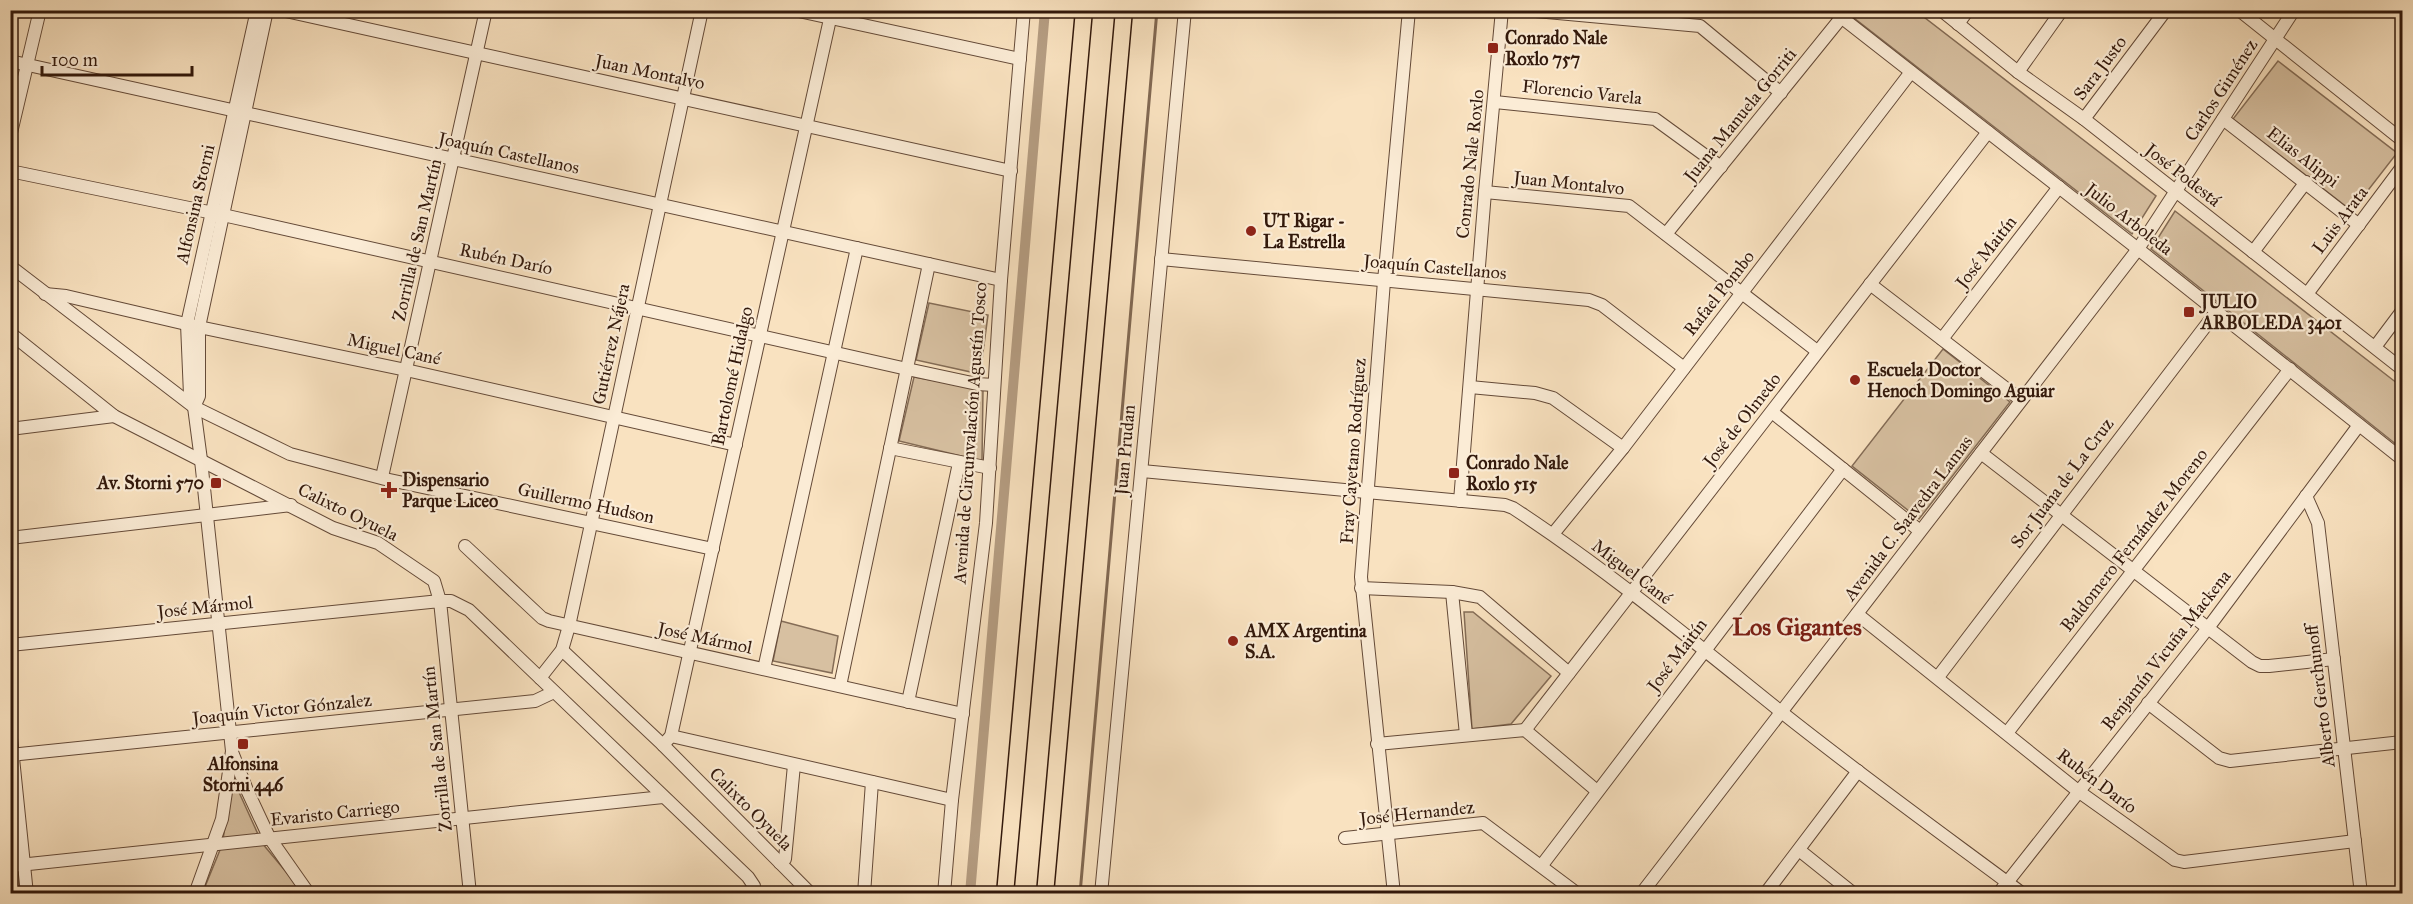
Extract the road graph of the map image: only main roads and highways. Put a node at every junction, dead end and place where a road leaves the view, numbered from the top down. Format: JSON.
{"nodes":[{"id":1,"x":1084,"y":10,"type":"edge"},
{"id":2,"x":1124,"y":10,"type":"edge"},
{"id":3,"x":1005,"y":894,"type":"edge"},
{"id":4,"x":1045,"y":894,"type":"edge"}],
"edges":[{"from":1,"to":3,"type":"highway"},
{"from":2,"to":4,"type":"highway"}]}
